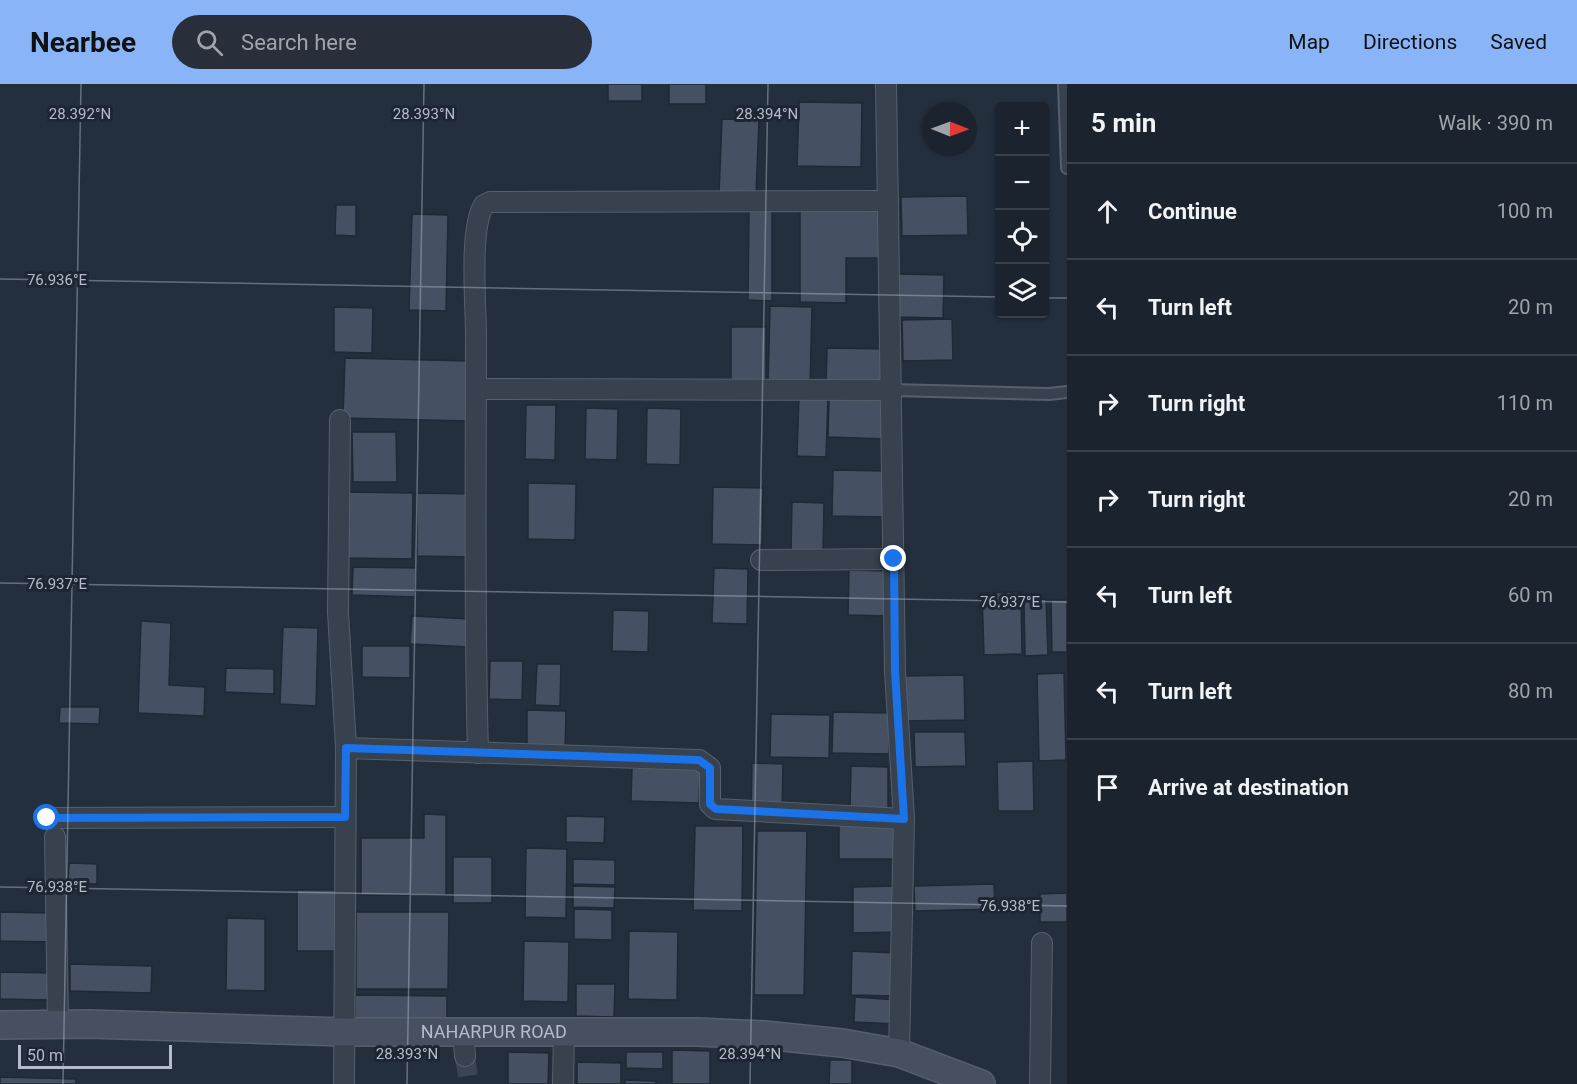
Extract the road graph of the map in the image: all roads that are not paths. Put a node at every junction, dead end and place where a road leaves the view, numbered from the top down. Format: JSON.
{"nodes":[{"id":1,"x":886,"y":84,"type":"edge"},
{"id":2,"x":1064,"y":84,"type":"edge"},
{"id":3,"x":1067,"y":168,"type":"edge"},
{"id":4,"x":888,"y":201,"type":"junction"},
{"id":5,"x":476,"y":389,"type":"junction"},
{"id":6,"x":893,"y":390,"type":"junction"},
{"id":7,"x":1067,"y":392,"type":"edge"},
{"id":8,"x":340,"y":420,"type":"dead end"},
{"id":9,"x":894,"y":559,"type":"junction"},
{"id":10,"x":761,"y":560,"type":"dead end"},
{"id":11,"x":346,"y":748,"type":"junction"},
{"id":12,"x":478,"y":753,"type":"junction"},
{"id":13,"x":345,"y":817,"type":"junction"},
{"id":14,"x":47,"y":818,"type":"dead end"},
{"id":15,"x":904,"y":819,"type":"junction"},
{"id":16,"x":55,"y":837,"type":"dead end"},
{"id":17,"x":1042,"y":943,"type":"dead end"},
{"id":18,"x":58,"y":1024,"type":"junction"},
{"id":19,"x":0,"y":1025,"type":"edge"},
{"id":20,"x":564,"y":1031,"type":"junction"},
{"id":21,"x":345,"y":1032,"type":"junction"},
{"id":22,"x":899,"y":1053,"type":"junction"},
{"id":23,"x":344,"y":1084,"type":"edge"},
{"id":24,"x":563,"y":1084,"type":"edge"},
{"id":25,"x":981,"y":1084,"type":"edge"},
{"id":26,"x":1040,"y":1084,"type":"edge"}],
"edges":[{"from":1,"to":4,"type":"street"},
{"from":2,"to":3,"type":"lane"},
{"from":4,"to":5,"type":"street"},
{"from":4,"to":6,"type":"street"},
{"from":5,"to":6,"type":"street"},
{"from":5,"to":12,"type":"street"},
{"from":6,"to":7,"type":"lane"},
{"from":6,"to":9,"type":"street"},
{"from":8,"to":11,"type":"street"},
{"from":9,"to":10,"type":"street"},
{"from":9,"to":15,"type":"street"},
{"from":11,"to":12,"type":"street"},
{"from":11,"to":13,"type":"street"},
{"from":12,"to":15,"type":"street"},
{"from":13,"to":14,"type":"street"},
{"from":13,"to":21,"type":"street"},
{"from":15,"to":22,"type":"street"},
{"from":16,"to":18,"type":"street"},
{"from":17,"to":26,"type":"street"},
{"from":18,"to":19,"type":"street","name":"NAHARPUR ROAD"},
{"from":18,"to":21,"type":"street","name":"NAHARPUR ROAD"},
{"from":20,"to":21,"type":"street","name":"NAHARPUR ROAD"},
{"from":20,"to":22,"type":"street","name":"NAHARPUR ROAD"},
{"from":20,"to":24,"type":"street"},
{"from":21,"to":23,"type":"street"},
{"from":22,"to":25,"type":"street","name":"NAHARPUR ROAD"}]}
